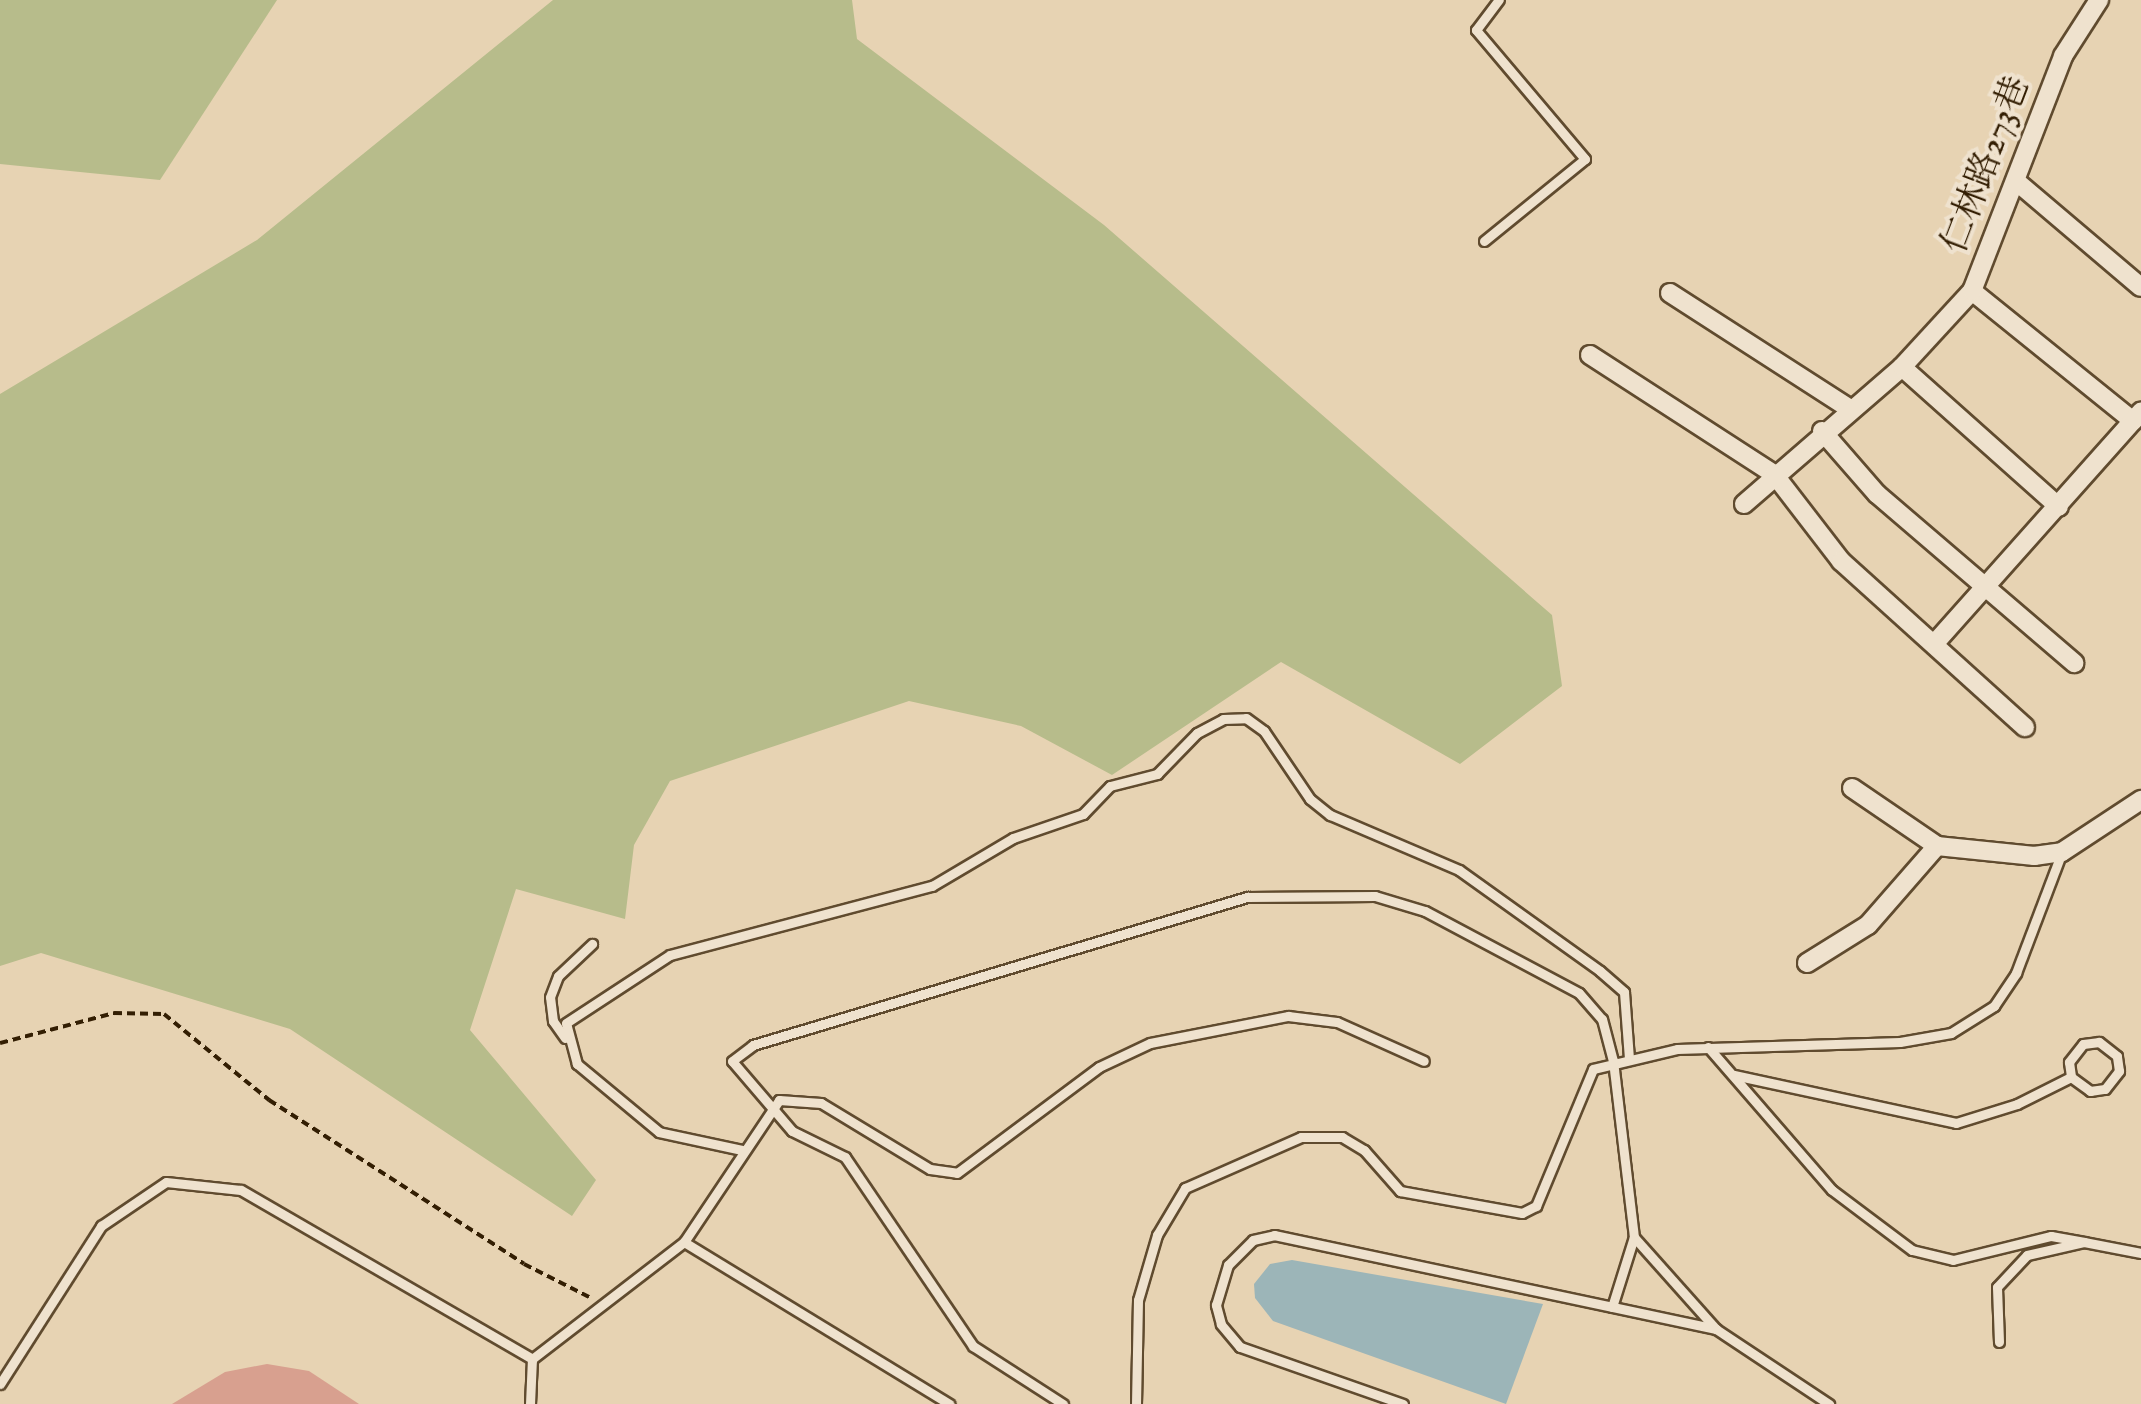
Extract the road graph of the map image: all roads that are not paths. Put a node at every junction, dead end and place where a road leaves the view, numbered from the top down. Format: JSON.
{"nodes":[{"id":1,"x":1500,"y":0,"type":"edge"},
{"id":2,"x":2099,"y":0,"type":"edge"},
{"id":3,"x":2017,"y":182,"type":"junction"},
{"id":4,"x":1484,"y":240,"type":"dead end"},
{"id":5,"x":2141,"y":287,"type":"edge"},
{"id":6,"x":1972,"y":291,"type":"junction"},
{"id":7,"x":1670,"y":293,"type":"dead end"},
{"id":8,"x":1590,"y":355,"type":"dead end"},
{"id":9,"x":1902,"y":367,"type":"junction"},
{"id":10,"x":1850,"y":409,"type":"junction"},
{"id":11,"x":2137,"y":416,"type":"edge"},
{"id":12,"x":1822,"y":431,"type":"junction"},
{"id":13,"x":1774,"y":474,"type":"junction"},
{"id":14,"x":1744,"y":504,"type":"dead end"},
{"id":15,"x":2059,"y":507,"type":"junction"},
{"id":16,"x":1985,"y":586,"type":"junction"},
{"id":17,"x":1935,"y":643,"type":"junction"},
{"id":18,"x":2074,"y":662,"type":"dead end"},
{"id":19,"x":2024,"y":727,"type":"dead end"},
{"id":20,"x":1852,"y":788,"type":"dead end"},
{"id":21,"x":2141,"y":800,"type":"edge"},
{"id":22,"x":1937,"y":846,"type":"junction"},
{"id":23,"x":2062,"y":852,"type":"junction"},
{"id":24,"x":592,"y":944,"type":"dead end"},
{"id":25,"x":1807,"y":964,"type":"dead end"},
{"id":26,"x":565,"y":1038,"type":"junction"},
{"id":27,"x":1708,"y":1047,"type":"junction"},
{"id":28,"x":1629,"y":1058,"type":"junction"},
{"id":29,"x":1424,"y":1061,"type":"dead end"},
{"id":30,"x":1613,"y":1061,"type":"junction"},
{"id":31,"x":1734,"y":1075,"type":"junction"},
{"id":32,"x":2072,"y":1077,"type":"junction"},
{"id":33,"x":768,"y":1109,"type":"junction"},
{"id":34,"x":742,"y":1150,"type":"junction"},
{"id":35,"x":1634,"y":1237,"type":"junction"},
{"id":36,"x":684,"y":1242,"type":"junction"},
{"id":37,"x":2084,"y":1242,"type":"junction"},
{"id":38,"x":2141,"y":1254,"type":"edge"},
{"id":39,"x":1612,"y":1307,"type":"junction"},
{"id":40,"x":1716,"y":1329,"type":"junction"},
{"id":41,"x":1999,"y":1342,"type":"dead end"},
{"id":42,"x":532,"y":1359,"type":"junction"},
{"id":43,"x":0,"y":1384,"type":"edge"},
{"id":44,"x":530,"y":1404,"type":"edge"},
{"id":45,"x":949,"y":1404,"type":"edge"},
{"id":46,"x":1063,"y":1404,"type":"edge"},
{"id":47,"x":1136,"y":1404,"type":"edge"},
{"id":48,"x":1403,"y":1404,"type":"edge"},
{"id":49,"x":1829,"y":1404,"type":"edge"}],
"edges":[{"from":1,"to":4,"type":"lane"},
{"from":2,"to":3,"type":"street","name":"仁林路273巷"},
{"from":3,"to":5,"type":"street"},
{"from":3,"to":6,"type":"street","name":"仁林路273巷"},
{"from":6,"to":9,"type":"street","name":"仁林路273巷"},
{"from":6,"to":11,"type":"street"},
{"from":7,"to":10,"type":"street"},
{"from":8,"to":13,"type":"street"},
{"from":9,"to":10,"type":"street","name":"仁林路273巷"},
{"from":9,"to":15,"type":"street"},
{"from":10,"to":12,"type":"street","name":"仁林路273巷"},
{"from":11,"to":15,"type":"street"},
{"from":12,"to":13,"type":"street","name":"仁林路273巷"},
{"from":12,"to":16,"type":"street"},
{"from":13,"to":14,"type":"street","name":"仁林路273巷"},
{"from":13,"to":17,"type":"street"},
{"from":15,"to":16,"type":"street"},
{"from":16,"to":17,"type":"street"},
{"from":16,"to":18,"type":"street"},
{"from":17,"to":19,"type":"street"},
{"from":20,"to":22,"type":"street"},
{"from":21,"to":23,"type":"street"},
{"from":22,"to":23,"type":"street"},
{"from":22,"to":25,"type":"street"},
{"from":23,"to":27,"type":"lane"},
{"from":24,"to":26,"type":"lane"},
{"from":26,"to":28,"type":"lane"},
{"from":26,"to":34,"type":"lane"},
{"from":27,"to":28,"type":"lane"},
{"from":27,"to":31,"type":"lane"},
{"from":28,"to":30,"type":"lane"},
{"from":29,"to":33,"type":"lane"},
{"from":30,"to":33,"type":"lane"},
{"from":30,"to":35,"type":"lane"},
{"from":30,"to":47,"type":"lane"},
{"from":31,"to":32,"type":"lane"},
{"from":31,"to":37,"type":"lane"},
{"from":32,"to":32,"type":"lane"},
{"from":33,"to":34,"type":"lane"},
{"from":33,"to":46,"type":"lane"},
{"from":34,"to":36,"type":"lane"},
{"from":35,"to":39,"type":"lane"},
{"from":35,"to":40,"type":"lane"},
{"from":36,"to":42,"type":"lane"},
{"from":36,"to":45,"type":"lane"},
{"from":37,"to":38,"type":"lane"},
{"from":37,"to":41,"type":"lane"},
{"from":39,"to":40,"type":"lane"},
{"from":39,"to":48,"type":"lane"},
{"from":40,"to":49,"type":"lane"},
{"from":42,"to":43,"type":"lane"},
{"from":42,"to":44,"type":"lane"}]}
